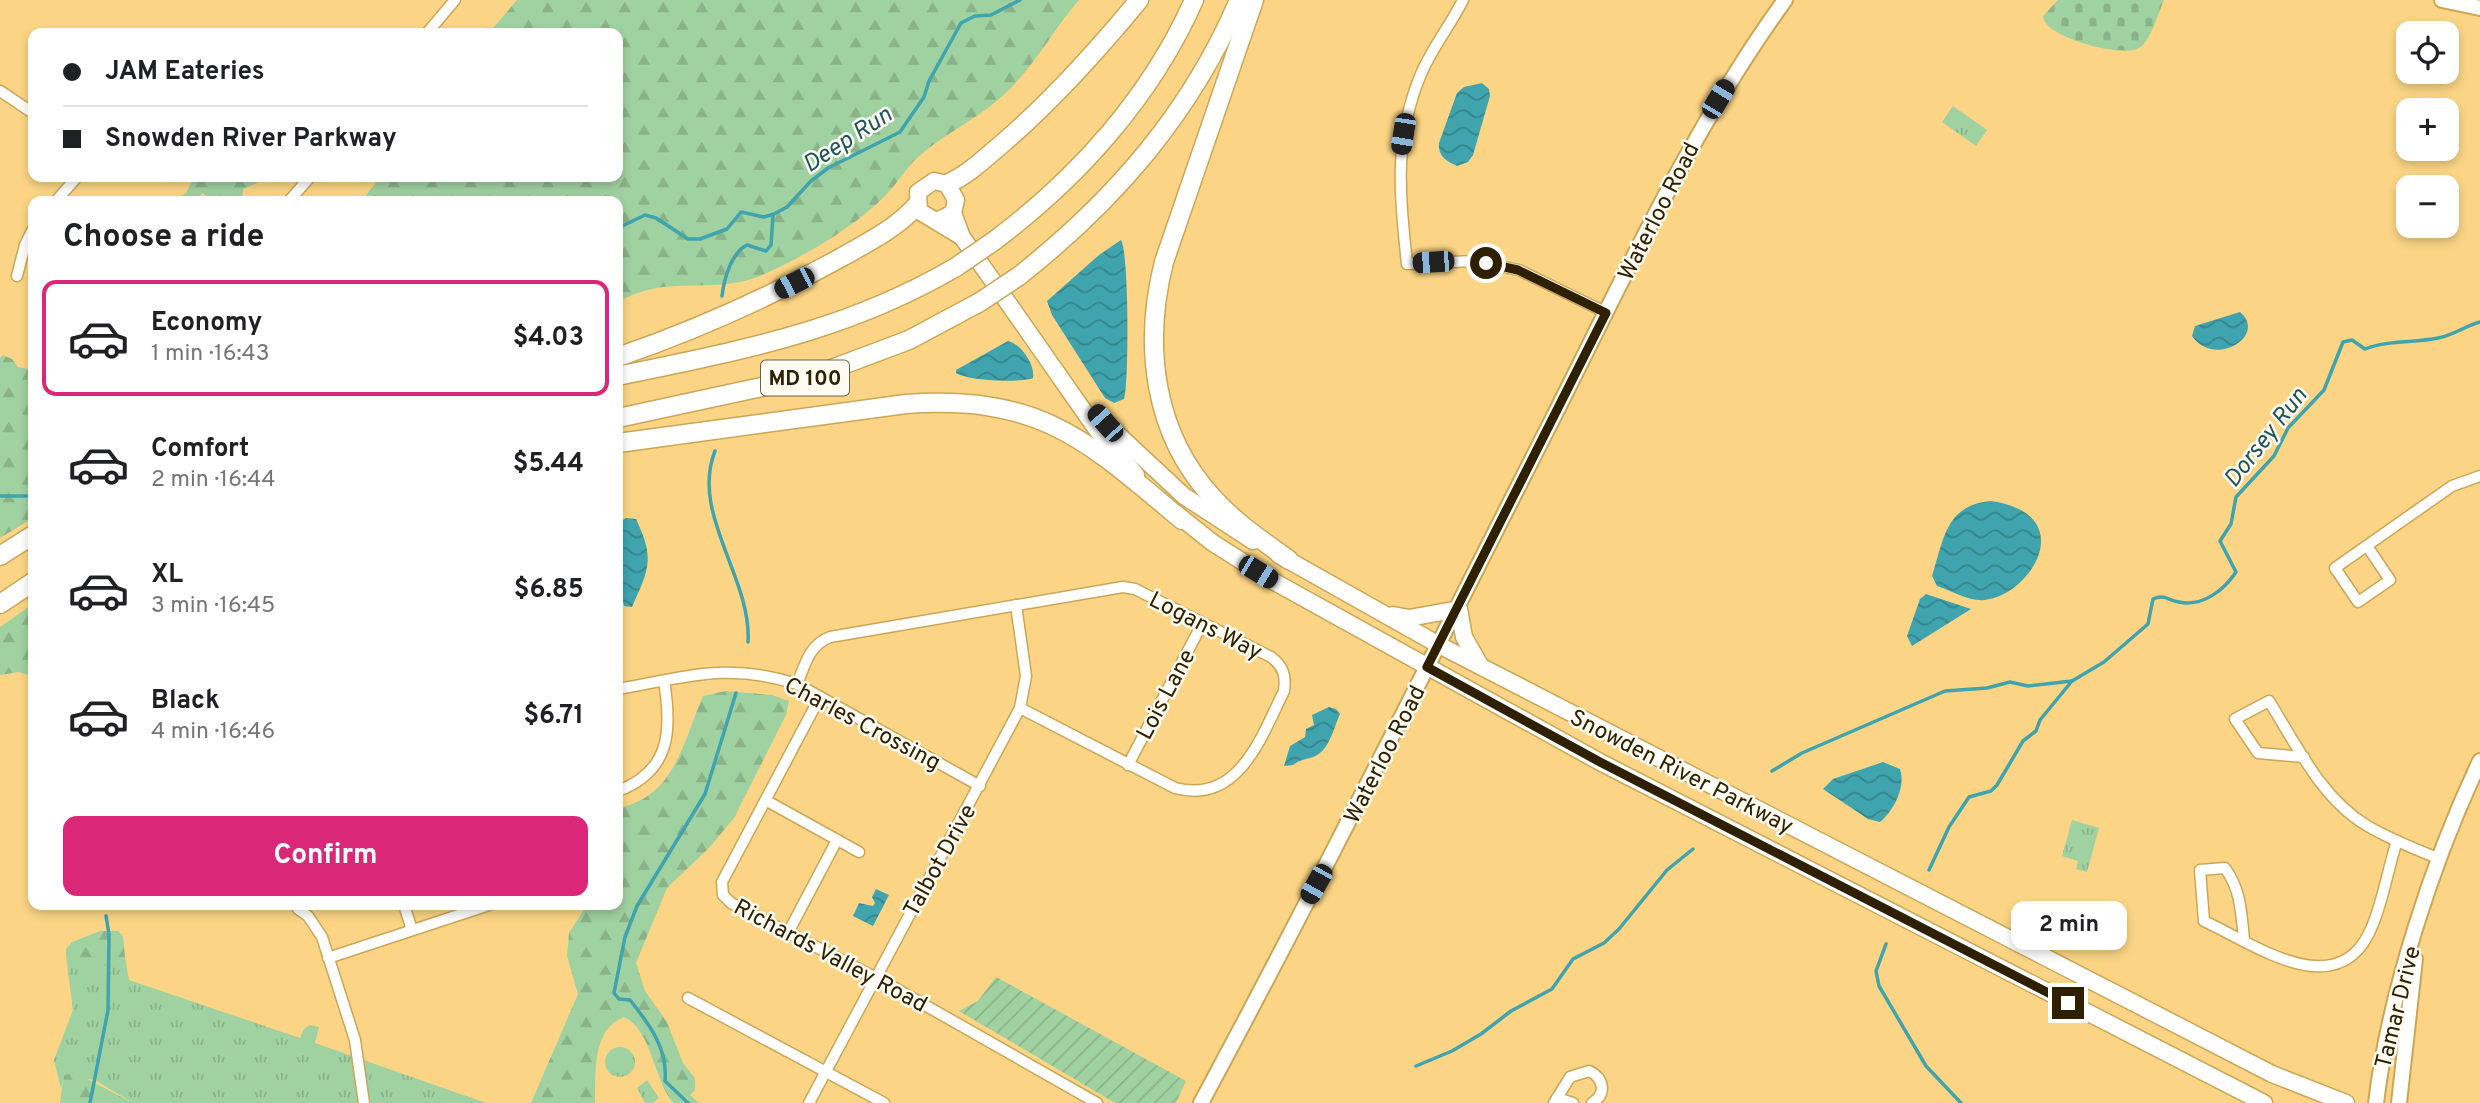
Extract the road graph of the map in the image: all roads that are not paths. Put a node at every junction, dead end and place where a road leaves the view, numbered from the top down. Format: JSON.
{"nodes":[{"id":1,"x":455,"y":0,"type":"edge"},
{"id":2,"x":1139,"y":0,"type":"edge"},
{"id":3,"x":1194,"y":0,"type":"edge"},
{"id":4,"x":1239,"y":0,"type":"edge"},
{"id":5,"x":1254,"y":0,"type":"edge"},
{"id":6,"x":1463,"y":0,"type":"edge"},
{"id":7,"x":1785,"y":0,"type":"edge"},
{"id":8,"x":2442,"y":0,"type":"edge"},
{"id":9,"x":2480,"y":8,"type":"edge"},
{"id":10,"x":431,"y":28,"type":"edge"},
{"id":11,"x":0,"y":91,"type":"edge"},
{"id":12,"x":28,"y":110,"type":"edge"},
{"id":13,"x":73,"y":182,"type":"edge"},
{"id":14,"x":306,"y":182,"type":"edge"},
{"id":15,"x":947,"y":184,"type":"junction"},
{"id":16,"x":60,"y":196,"type":"edge"},
{"id":17,"x":293,"y":196,"type":"edge"},
{"id":18,"x":917,"y":205,"type":"junction"},
{"id":19,"x":946,"y":216,"type":"junction"},
{"id":20,"x":28,"y":239,"type":"edge"},
{"id":21,"x":17,"y":276,"type":"dead end"},
{"id":22,"x":1606,"y":313,"type":"junction"},
{"id":23,"x":623,"y":355,"type":"edge"},
{"id":24,"x":1060,"y":374,"type":"junction"},
{"id":25,"x":623,"y":375,"type":"edge"},
{"id":26,"x":623,"y":417,"type":"edge"},
{"id":27,"x":623,"y":442,"type":"edge"},
{"id":28,"x":2480,"y":476,"type":"edge"},
{"id":29,"x":1182,"y":520,"type":"junction"},
{"id":30,"x":28,"y":538,"type":"edge"},
{"id":31,"x":2367,"y":546,"type":"junction"},
{"id":32,"x":0,"y":556,"type":"edge"},
{"id":33,"x":1289,"y":560,"type":"junction"},
{"id":34,"x":28,"y":585,"type":"edge"},
{"id":35,"x":0,"y":604,"type":"edge"},
{"id":36,"x":1016,"y":605,"type":"junction"},
{"id":37,"x":1459,"y":609,"type":"junction"},
{"id":38,"x":1381,"y":612,"type":"junction"},
{"id":39,"x":1202,"y":624,"type":"junction"},
{"id":40,"x":1438,"y":645,"type":"junction"},
{"id":41,"x":1427,"y":667,"type":"junction"},
{"id":42,"x":1482,"y":667,"type":"junction"},
{"id":43,"x":664,"y":681,"type":"junction"},
{"id":44,"x":797,"y":684,"type":"junction"},
{"id":45,"x":623,"y":688,"type":"edge"},
{"id":46,"x":820,"y":696,"type":"junction"},
{"id":47,"x":1020,"y":708,"type":"junction"},
{"id":48,"x":2304,"y":757,"type":"junction"},
{"id":49,"x":2480,"y":761,"type":"edge"},
{"id":50,"x":1128,"y":765,"type":"junction"},
{"id":51,"x":980,"y":786,"type":"junction"},
{"id":52,"x":623,"y":788,"type":"edge"},
{"id":53,"x":766,"y":801,"type":"junction"},
{"id":54,"x":837,"y":840,"type":"junction"},
{"id":55,"x":2398,"y":841,"type":"junction"},
{"id":56,"x":859,"y":852,"type":"dead end"},
{"id":57,"x":2440,"y":859,"type":"junction"},
{"id":58,"x":299,"y":910,"type":"edge"},
{"id":59,"x":406,"y":910,"type":"edge"},
{"id":60,"x":474,"y":910,"type":"edge"},
{"id":61,"x":2423,"y":912,"type":"junction"},
{"id":62,"x":412,"y":930,"type":"junction"},
{"id":63,"x":789,"y":931,"type":"junction"},
{"id":64,"x":2244,"y":939,"type":"junction"},
{"id":65,"x":328,"y":958,"type":"junction"},
{"id":66,"x":874,"y":977,"type":"junction"},
{"id":67,"x":688,"y":998,"type":"dead end"},
{"id":68,"x":826,"y":1070,"type":"junction"},
{"id":69,"x":871,"y":1100,"type":"edge"},
{"id":70,"x":1555,"y":1100,"type":"edge"},
{"id":71,"x":364,"y":1103,"type":"edge"},
{"id":72,"x":809,"y":1103,"type":"edge"},
{"id":73,"x":884,"y":1103,"type":"edge"},
{"id":74,"x":1097,"y":1103,"type":"edge"},
{"id":75,"x":1201,"y":1103,"type":"edge"},
{"id":76,"x":1573,"y":1103,"type":"edge"},
{"id":77,"x":1592,"y":1103,"type":"edge"},
{"id":78,"x":2263,"y":1103,"type":"edge"},
{"id":79,"x":2346,"y":1103,"type":"edge"},
{"id":80,"x":2375,"y":1103,"type":"edge"},
{"id":81,"x":2399,"y":1103,"type":"edge"}],
"edges":[{"from":1,"to":10,"type":"street"},
{"from":2,"to":15,"type":"highway"},
{"from":3,"to":25,"type":"highway","number":"MD 100","bridge":true},
{"from":4,"to":26,"type":"highway","number":"MD 100","bridge":true},
{"from":5,"to":33,"type":"highway"},
{"from":6,"to":22,"type":"street"},
{"from":7,"to":22,"type":"main road","name":"Waterloo Road"},
{"from":8,"to":9,"type":"main road"},
{"from":11,"to":12,"type":"street"},
{"from":13,"to":16,"type":"street"},
{"from":14,"to":17,"type":"street"},
{"from":15,"to":18,"type":"main road"},
{"from":15,"to":19,"type":"main road","name":"Snowden River Parkway"},
{"from":18,"to":19,"type":"main road"},
{"from":18,"to":23,"type":"highway"},
{"from":19,"to":24,"type":"main road","name":"Snowden River Parkway"},
{"from":20,"to":21,"type":"street"},
{"from":22,"to":37,"type":"main road","name":"Waterloo Road"},
{"from":24,"to":29,"type":"main road","name":"Snowden River Parkway"},
{"from":24,"to":33,"type":"main road","name":"Snowden River Parkway"},
{"from":27,"to":29,"type":"highway"},
{"from":28,"to":31,"type":"street"},
{"from":29,"to":41,"type":"main road","name":"Snowden River Parkway"},
{"from":30,"to":32,"type":"highway"},
{"from":31,"to":31,"type":"street"},
{"from":33,"to":38,"type":"main road","name":"Snowden River Parkway"},
{"from":34,"to":35,"type":"highway"},
{"from":36,"to":39,"type":"street","name":"Logans Way"},
{"from":36,"to":44,"type":"street","name":"Logans Way"},
{"from":36,"to":47,"type":"street","name":"Talbot Drive"},
{"from":37,"to":38,"type":"main road"},
{"from":37,"to":40,"type":"main road","name":"Waterloo Road"},
{"from":37,"to":42,"type":"main road"},
{"from":38,"to":40,"type":"main road","name":"Snowden River Parkway"},
{"from":39,"to":50,"type":"street","name":"Lois Lane"},
{"from":39,"to":50,"type":"street","name":"Logans Way"},
{"from":40,"to":41,"type":"main road","name":"Waterloo Road"},
{"from":40,"to":42,"type":"main road","name":"Snowden River Parkway"},
{"from":41,"to":75,"type":"main road","name":"Waterloo Road"},
{"from":41,"to":78,"type":"main road","name":"Snowden River Parkway"},
{"from":42,"to":79,"type":"main road","name":"Snowden River Parkway"},
{"from":43,"to":44,"type":"street","name":"Charles Crossing"},
{"from":43,"to":45,"type":"street","name":"Charles Crossing"},
{"from":43,"to":52,"type":"street"},
{"from":44,"to":46,"type":"street","name":"Charles Crossing"},
{"from":46,"to":51,"type":"street","name":"Charles Crossing"},
{"from":46,"to":53,"type":"street","name":"Richards Valley Road"},
{"from":47,"to":50,"type":"street","name":"Logans Way"},
{"from":47,"to":51,"type":"street","name":"Talbot Drive"},
{"from":48,"to":48,"type":"street"},
{"from":48,"to":55,"type":"street"},
{"from":49,"to":57,"type":"main road","name":"Tamar Drive"},
{"from":51,"to":66,"type":"street","name":"Talbot Drive"},
{"from":53,"to":54,"type":"street"},
{"from":53,"to":63,"type":"street","name":"Richards Valley Road"},
{"from":54,"to":56,"type":"street"},
{"from":54,"to":63,"type":"street"},
{"from":55,"to":57,"type":"street"},
{"from":55,"to":64,"type":"street"},
{"from":57,"to":61,"type":"main road","name":"Tamar Drive"},
{"from":58,"to":65,"type":"street"},
{"from":59,"to":62,"type":"street"},
{"from":60,"to":62,"type":"street"},
{"from":61,"to":80,"type":"main road","name":"Tamar Drive"},
{"from":61,"to":81,"type":"main road","name":"Tamar Drive"},
{"from":62,"to":65,"type":"street"},
{"from":63,"to":66,"type":"street","name":"Richards Valley Road"},
{"from":64,"to":64,"type":"street"},
{"from":65,"to":71,"type":"street"},
{"from":66,"to":68,"type":"street","name":"Talbot Drive"},
{"from":66,"to":74,"type":"street","name":"Richards Valley Road"},
{"from":67,"to":68,"type":"street"},
{"from":68,"to":69,"type":"street"},
{"from":68,"to":72,"type":"street","name":"Talbot Drive"},
{"from":69,"to":73,"type":"street"},
{"from":70,"to":76,"type":"street"},
{"from":70,"to":77,"type":"street"}]}
